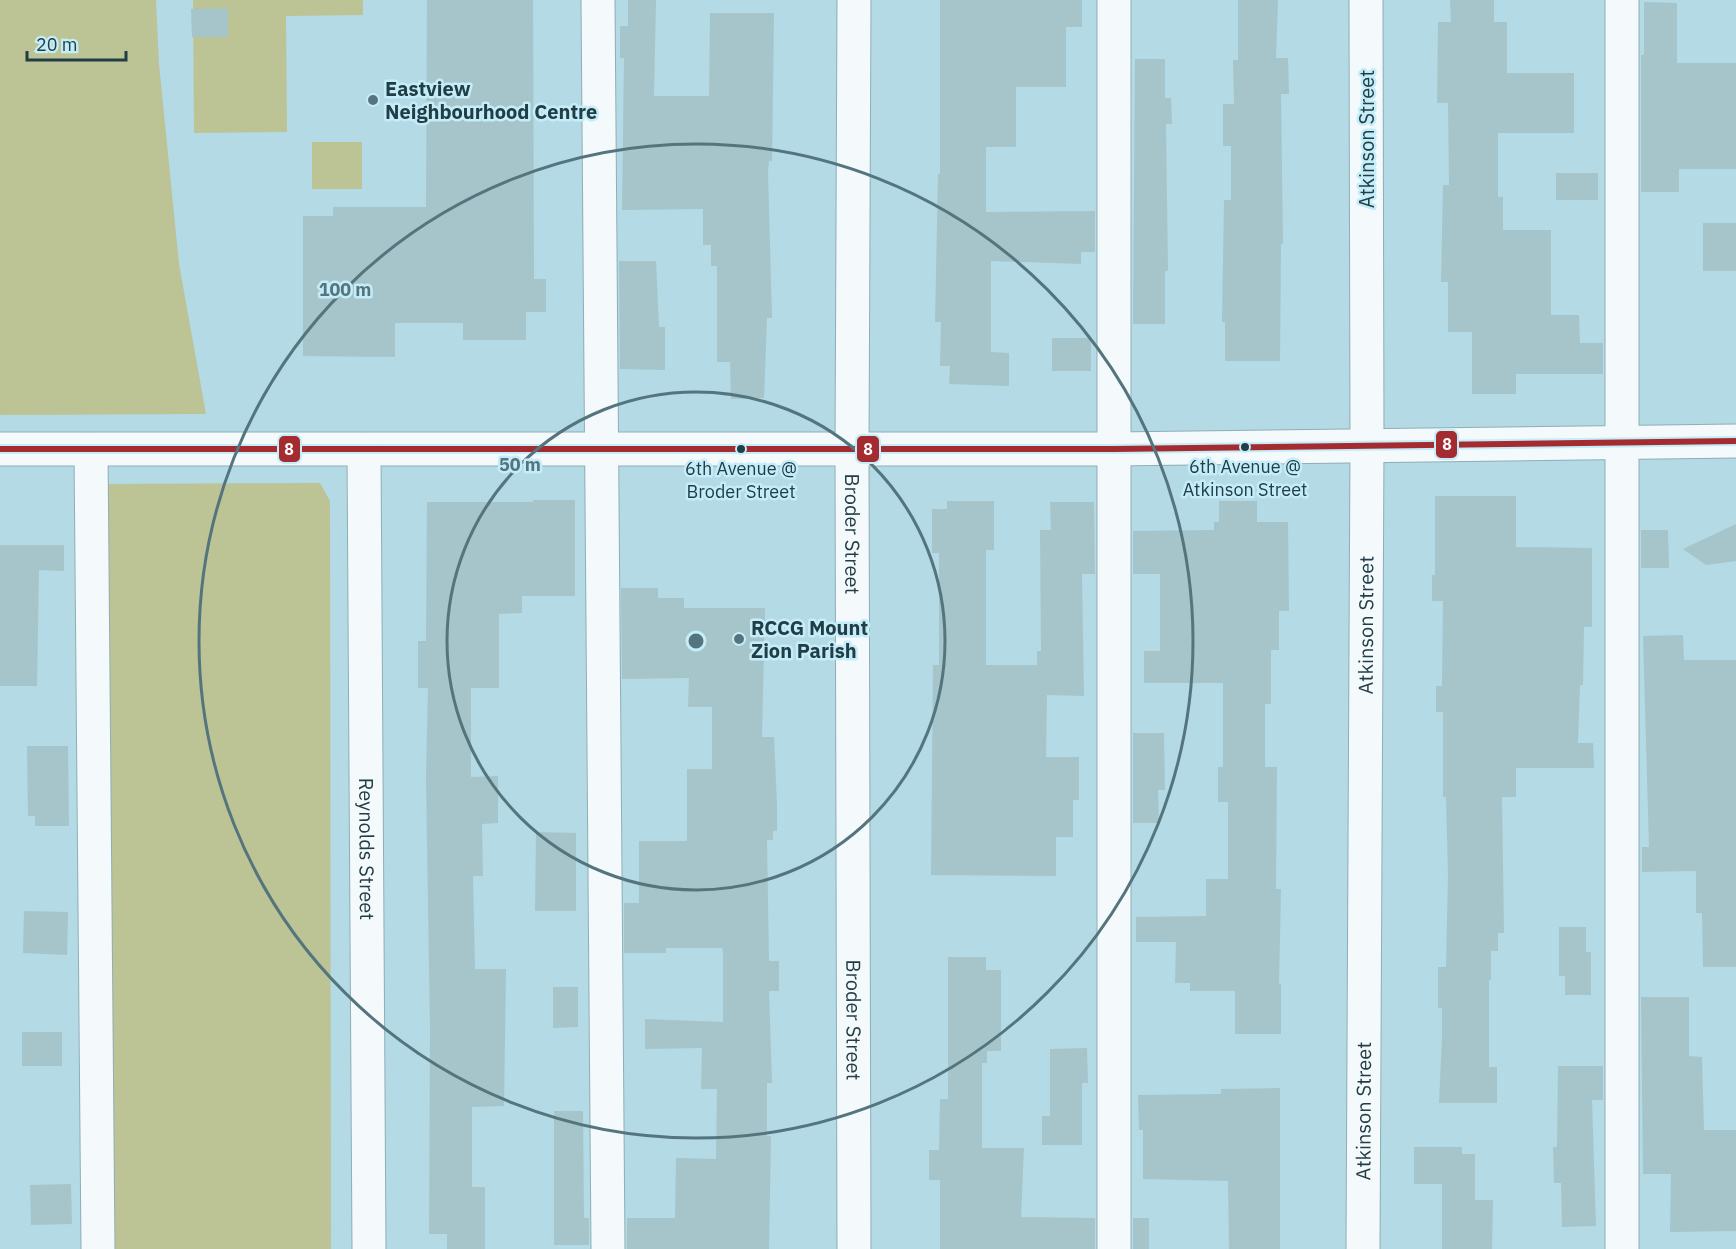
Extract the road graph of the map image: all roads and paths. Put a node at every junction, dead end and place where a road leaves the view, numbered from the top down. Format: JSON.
{"nodes":[{"id":1,"x":598,"y":0,"type":"edge"},
{"id":2,"x":854,"y":0,"type":"edge"},
{"id":3,"x":1114,"y":0,"type":"edge"},
{"id":4,"x":1366,"y":0,"type":"edge"},
{"id":5,"x":1622,"y":0,"type":"edge"},
{"id":6,"x":1623,"y":441,"type":"junction"},
{"id":7,"x":1736,"y":441,"type":"edge"},
{"id":8,"x":1367,"y":445,"type":"junction"},
{"id":9,"x":0,"y":449,"type":"edge"},
{"id":10,"x":852,"y":449,"type":"junction"},
{"id":11,"x":1114,"y":449,"type":"junction"},
{"id":12,"x":91,"y":450,"type":"junction"},
{"id":13,"x":364,"y":450,"type":"junction"},
{"id":14,"x":600,"y":450,"type":"junction"},
{"id":15,"x":98,"y":1249,"type":"edge"},
{"id":16,"x":369,"y":1249,"type":"edge"},
{"id":17,"x":608,"y":1249,"type":"edge"},
{"id":18,"x":854,"y":1249,"type":"edge"},
{"id":19,"x":1114,"y":1249,"type":"edge"},
{"id":20,"x":1362,"y":1249,"type":"edge"},
{"id":21,"x":1622,"y":1249,"type":"edge"}],
"edges":[{"from":1,"to":14,"type":"street"},
{"from":2,"to":10,"type":"street","name":"Broder Street"},
{"from":3,"to":11,"type":"street"},
{"from":4,"to":8,"type":"street","name":"Atkinson Street"},
{"from":5,"to":6,"type":"street"},
{"from":6,"to":7,"type":"street"},
{"from":6,"to":8,"type":"street"},
{"from":6,"to":21,"type":"street"},
{"from":8,"to":11,"type":"street"},
{"from":8,"to":20,"type":"street","name":"Atkinson Street"},
{"from":9,"to":12,"type":"street"},
{"from":10,"to":11,"type":"street"},
{"from":10,"to":14,"type":"street"},
{"from":10,"to":18,"type":"street","name":"Broder Street"},
{"from":11,"to":19,"type":"street"},
{"from":12,"to":13,"type":"street"},
{"from":12,"to":15,"type":"street"},
{"from":13,"to":14,"type":"street"},
{"from":13,"to":16,"type":"street","name":"Reynolds Street"},
{"from":14,"to":17,"type":"street"}]}
